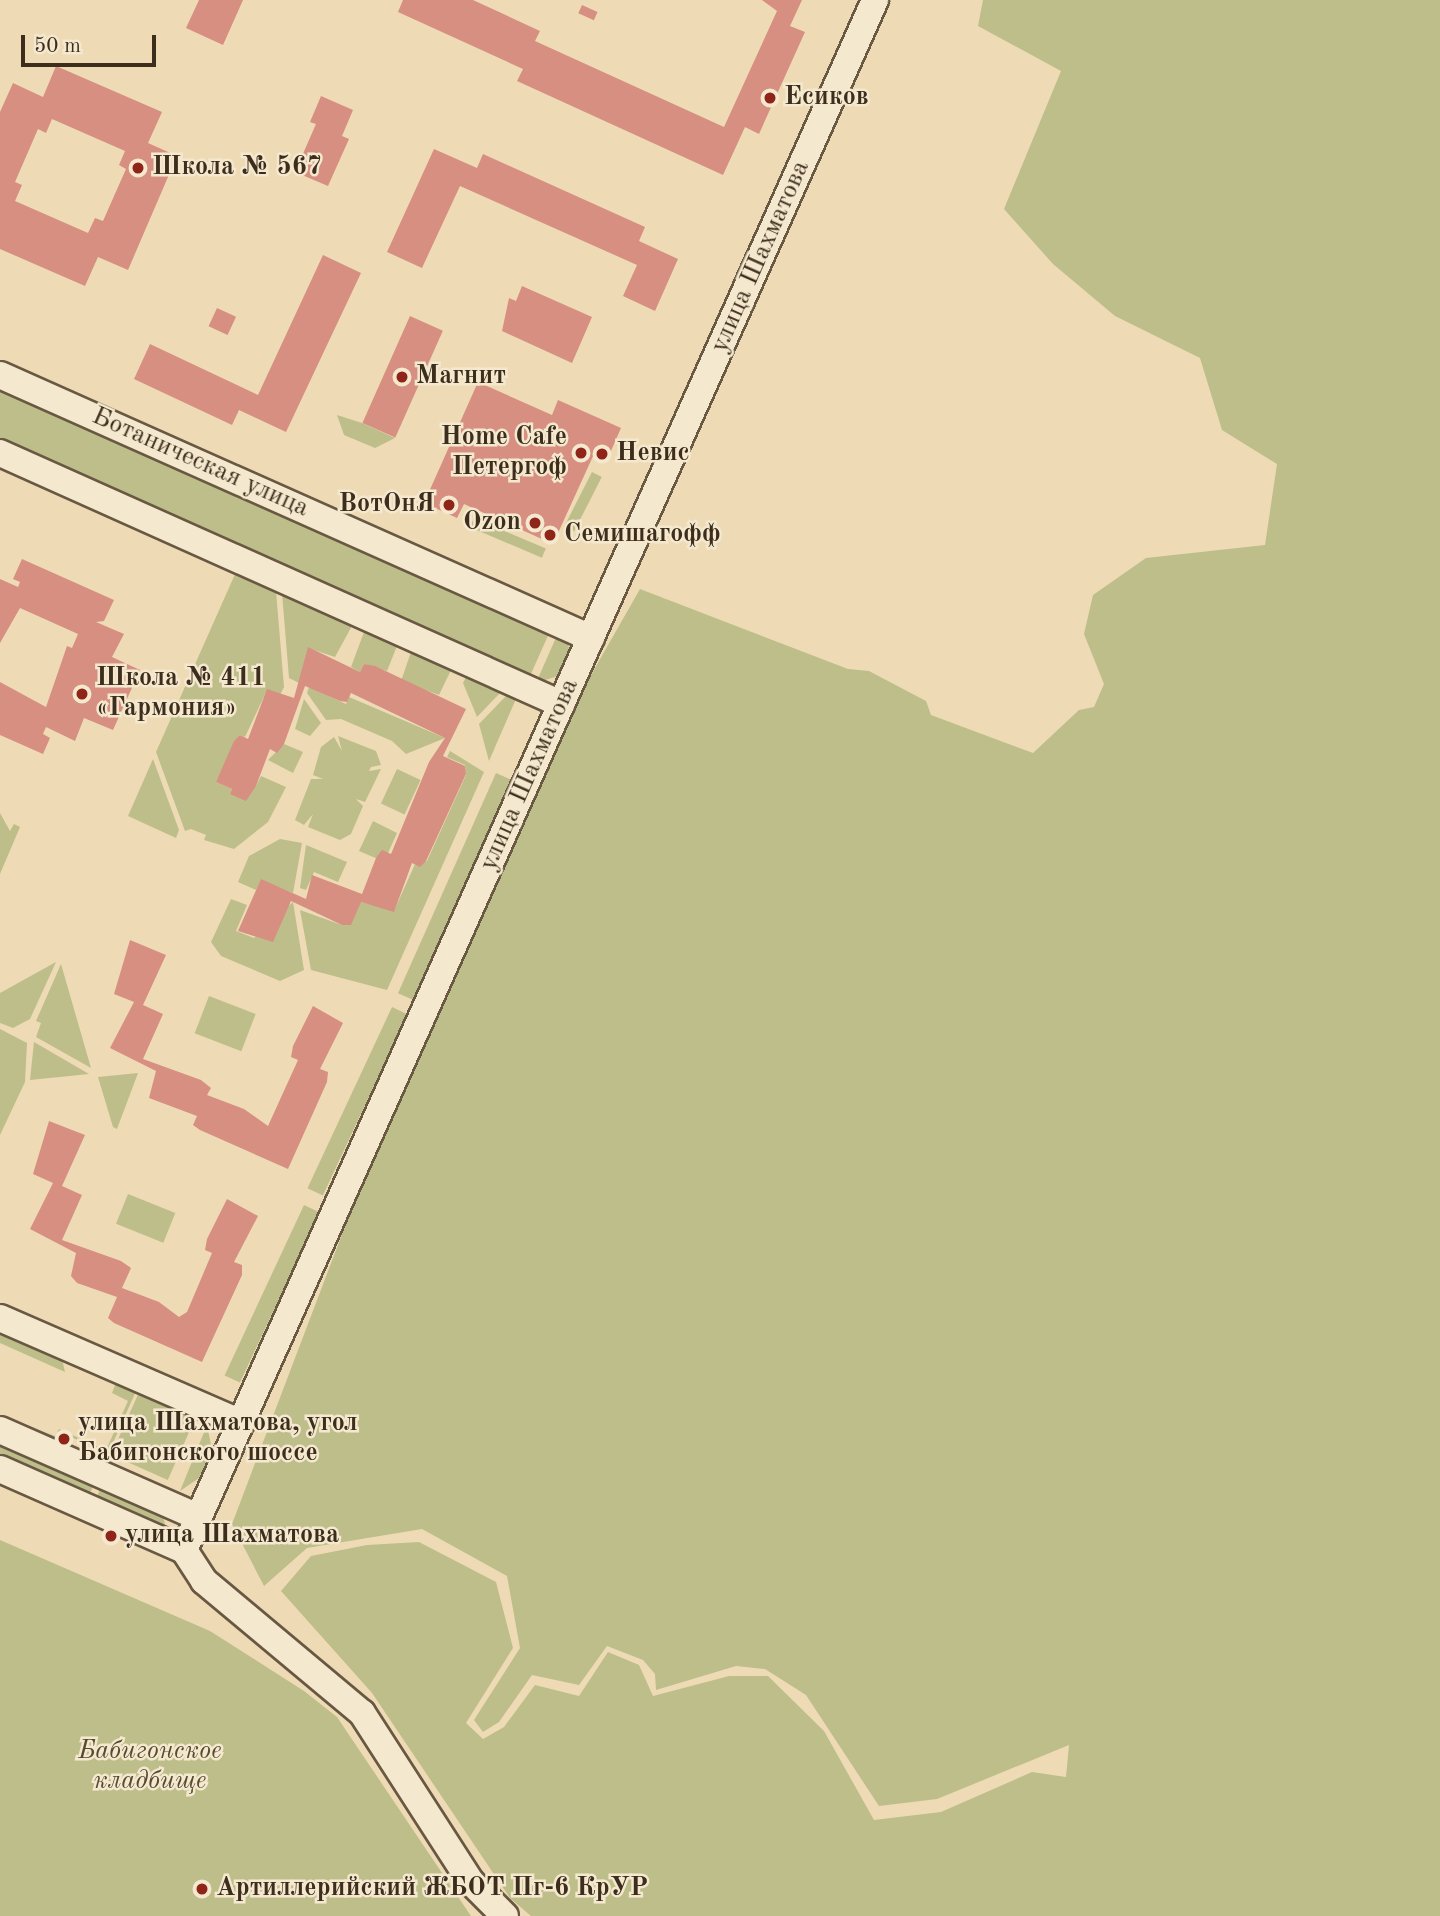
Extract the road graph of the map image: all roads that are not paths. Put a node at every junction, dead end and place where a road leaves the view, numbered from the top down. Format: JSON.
{"nodes":[{"id":1,"x":875,"y":0,"type":"edge"},
{"id":2,"x":0,"y":374,"type":"edge"},
{"id":3,"x":0,"y":453,"type":"edge"},
{"id":4,"x":591,"y":638,"type":"junction"},
{"id":5,"x":561,"y":704,"type":"junction"},
{"id":6,"x":0,"y":1318,"type":"edge"},
{"id":7,"x":241,"y":1423,"type":"junction"},
{"id":8,"x":0,"y":1430,"type":"edge"},
{"id":9,"x":0,"y":1469,"type":"edge"},
{"id":10,"x":198,"y":1517,"type":"junction"},
{"id":11,"x":184,"y":1550,"type":"junction"},
{"id":12,"x":505,"y":1916,"type":"edge"}],
"edges":[{"from":1,"to":4,"type":"street","name":"улица Шахматова"},
{"from":2,"to":4,"type":"street","name":"Ботаническая улица"},
{"from":3,"to":5,"type":"street"},
{"from":4,"to":5,"type":"street","name":"улица Шахматова"},
{"from":5,"to":7,"type":"street","name":"улица Шахматова"},
{"from":6,"to":7,"type":"street"},
{"from":7,"to":10,"type":"street","name":"улица Шахматова"},
{"from":8,"to":10,"type":"street"},
{"from":9,"to":11,"type":"street"},
{"from":10,"to":11,"type":"street","name":"улица Шахматова"},
{"from":11,"to":12,"type":"street"}]}
